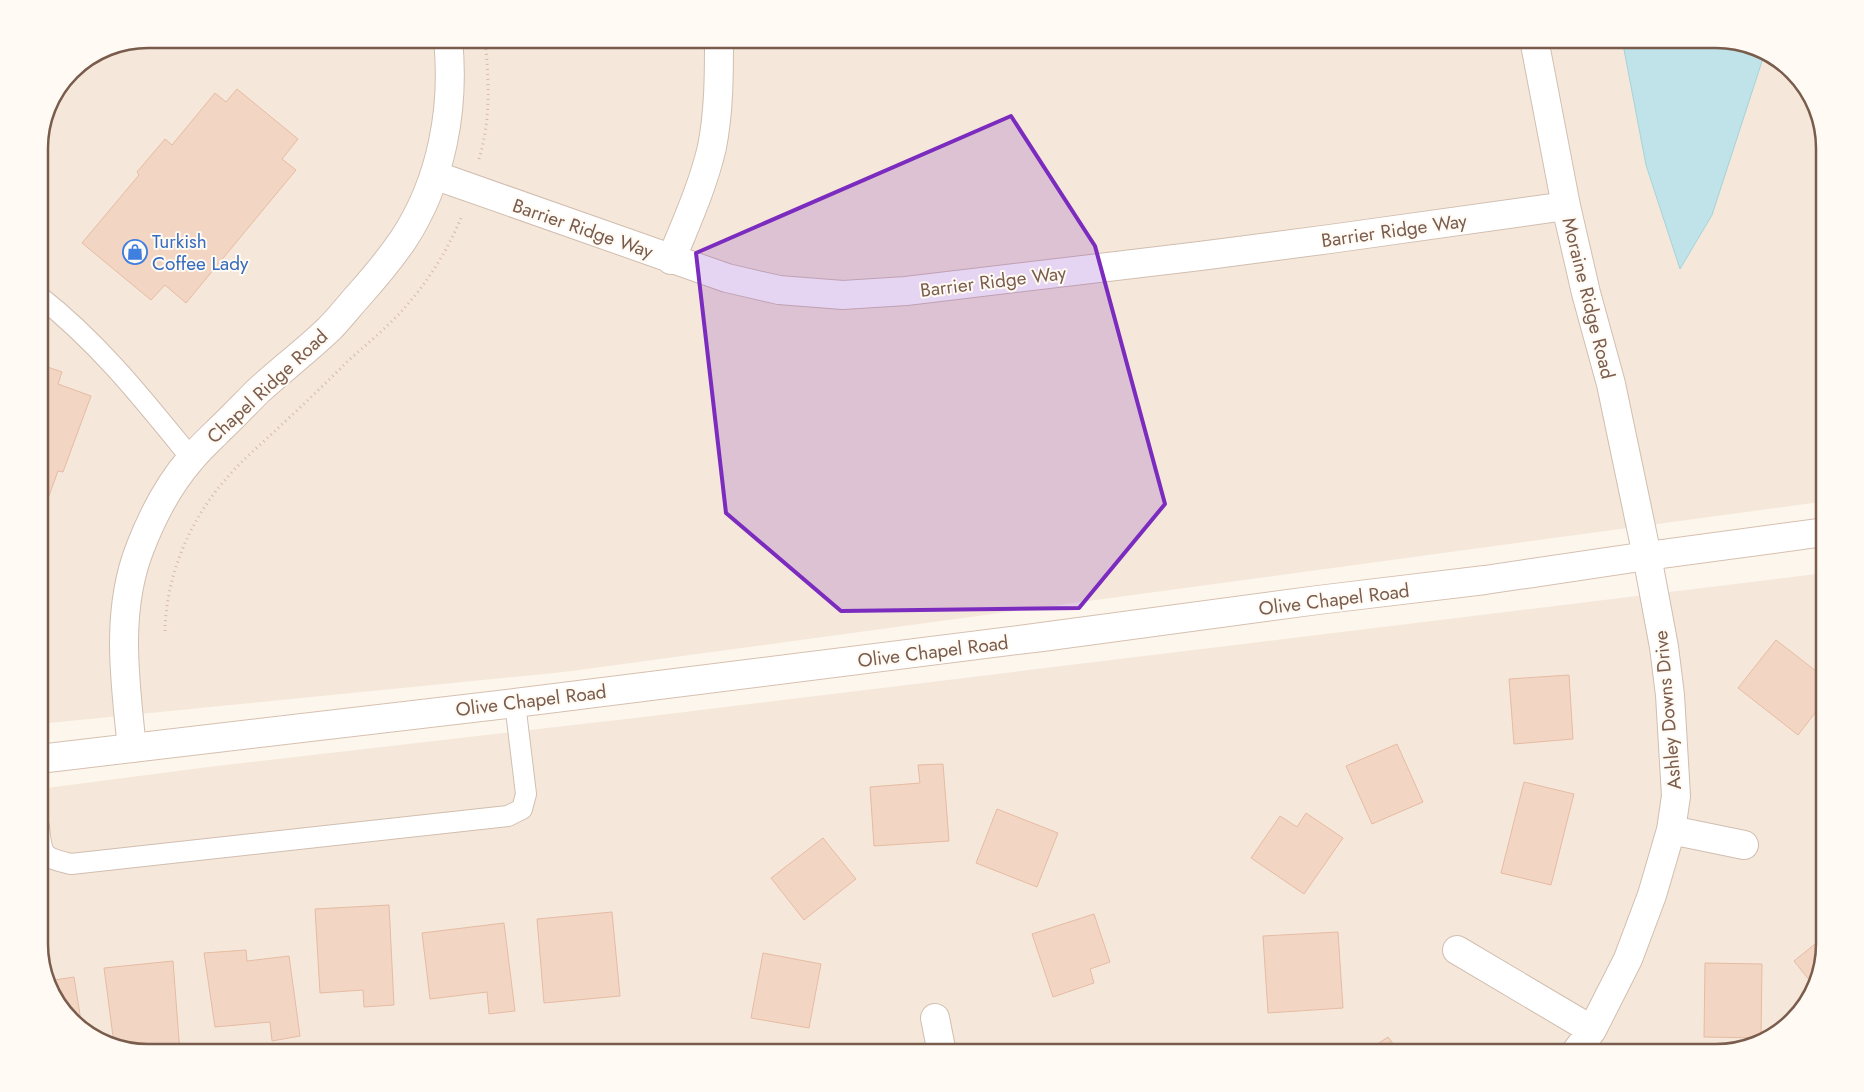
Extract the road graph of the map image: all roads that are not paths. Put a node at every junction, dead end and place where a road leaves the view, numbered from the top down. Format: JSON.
{"nodes":[{"id":1,"x":449,"y":48,"type":"edge"},
{"id":2,"x":719,"y":48,"type":"edge"},
{"id":3,"x":1536,"y":48,"type":"edge"},
{"id":4,"x":434,"y":176,"type":"junction"},
{"id":5,"x":1566,"y":206,"type":"junction"},
{"id":6,"x":671,"y":260,"type":"junction"},
{"id":7,"x":48,"y":303,"type":"edge"},
{"id":8,"x":191,"y":458,"type":"junction"},
{"id":9,"x":1816,"y":533,"type":"edge"},
{"id":10,"x":1648,"y":556,"type":"junction"},
{"id":11,"x":515,"y":703,"type":"junction"},
{"id":12,"x":132,"y":748,"type":"junction"},
{"id":13,"x":48,"y":758,"type":"edge"},
{"id":14,"x":1671,"y":830,"type":"junction"},
{"id":15,"x":1744,"y":845,"type":"dead end"},
{"id":16,"x":48,"y":858,"type":"edge"},
{"id":17,"x":1457,"y":950,"type":"dead end"},
{"id":18,"x":935,"y":1018,"type":"dead end"},
{"id":19,"x":1592,"y":1030,"type":"junction"},
{"id":20,"x":940,"y":1044,"type":"edge"},
{"id":21,"x":1582,"y":1044,"type":"edge"}],
"edges":[{"from":1,"to":4,"type":"street","name":"Chapel Ridge Road"},
{"from":2,"to":6,"type":"street"},
{"from":3,"to":5,"type":"street","name":"Moraine Ridge Road"},
{"from":4,"to":6,"type":"street","name":"Barrier Ridge Way"},
{"from":4,"to":8,"type":"street","name":"Chapel Ridge Road"},
{"from":5,"to":6,"type":"street","name":"Barrier Ridge Way"},
{"from":5,"to":10,"type":"street","name":"Moraine Ridge Road"},
{"from":7,"to":8,"type":"lane"},
{"from":8,"to":12,"type":"street","name":"Chapel Ridge Road"},
{"from":9,"to":10,"type":"street","name":"Olive Chapel Road"},
{"from":10,"to":11,"type":"street","name":"Olive Chapel Road"},
{"from":10,"to":14,"type":"street","name":"Ashley Downs Drive"},
{"from":11,"to":12,"type":"street","name":"Olive Chapel Road"},
{"from":11,"to":16,"type":"lane"},
{"from":12,"to":13,"type":"street","name":"Olive Chapel Road"},
{"from":14,"to":15,"type":"street"},
{"from":14,"to":19,"type":"street","name":"Ashley Downs Drive"},
{"from":17,"to":19,"type":"street"},
{"from":18,"to":20,"type":"street"},
{"from":19,"to":21,"type":"street","name":"Ashley Downs Drive"}]}
